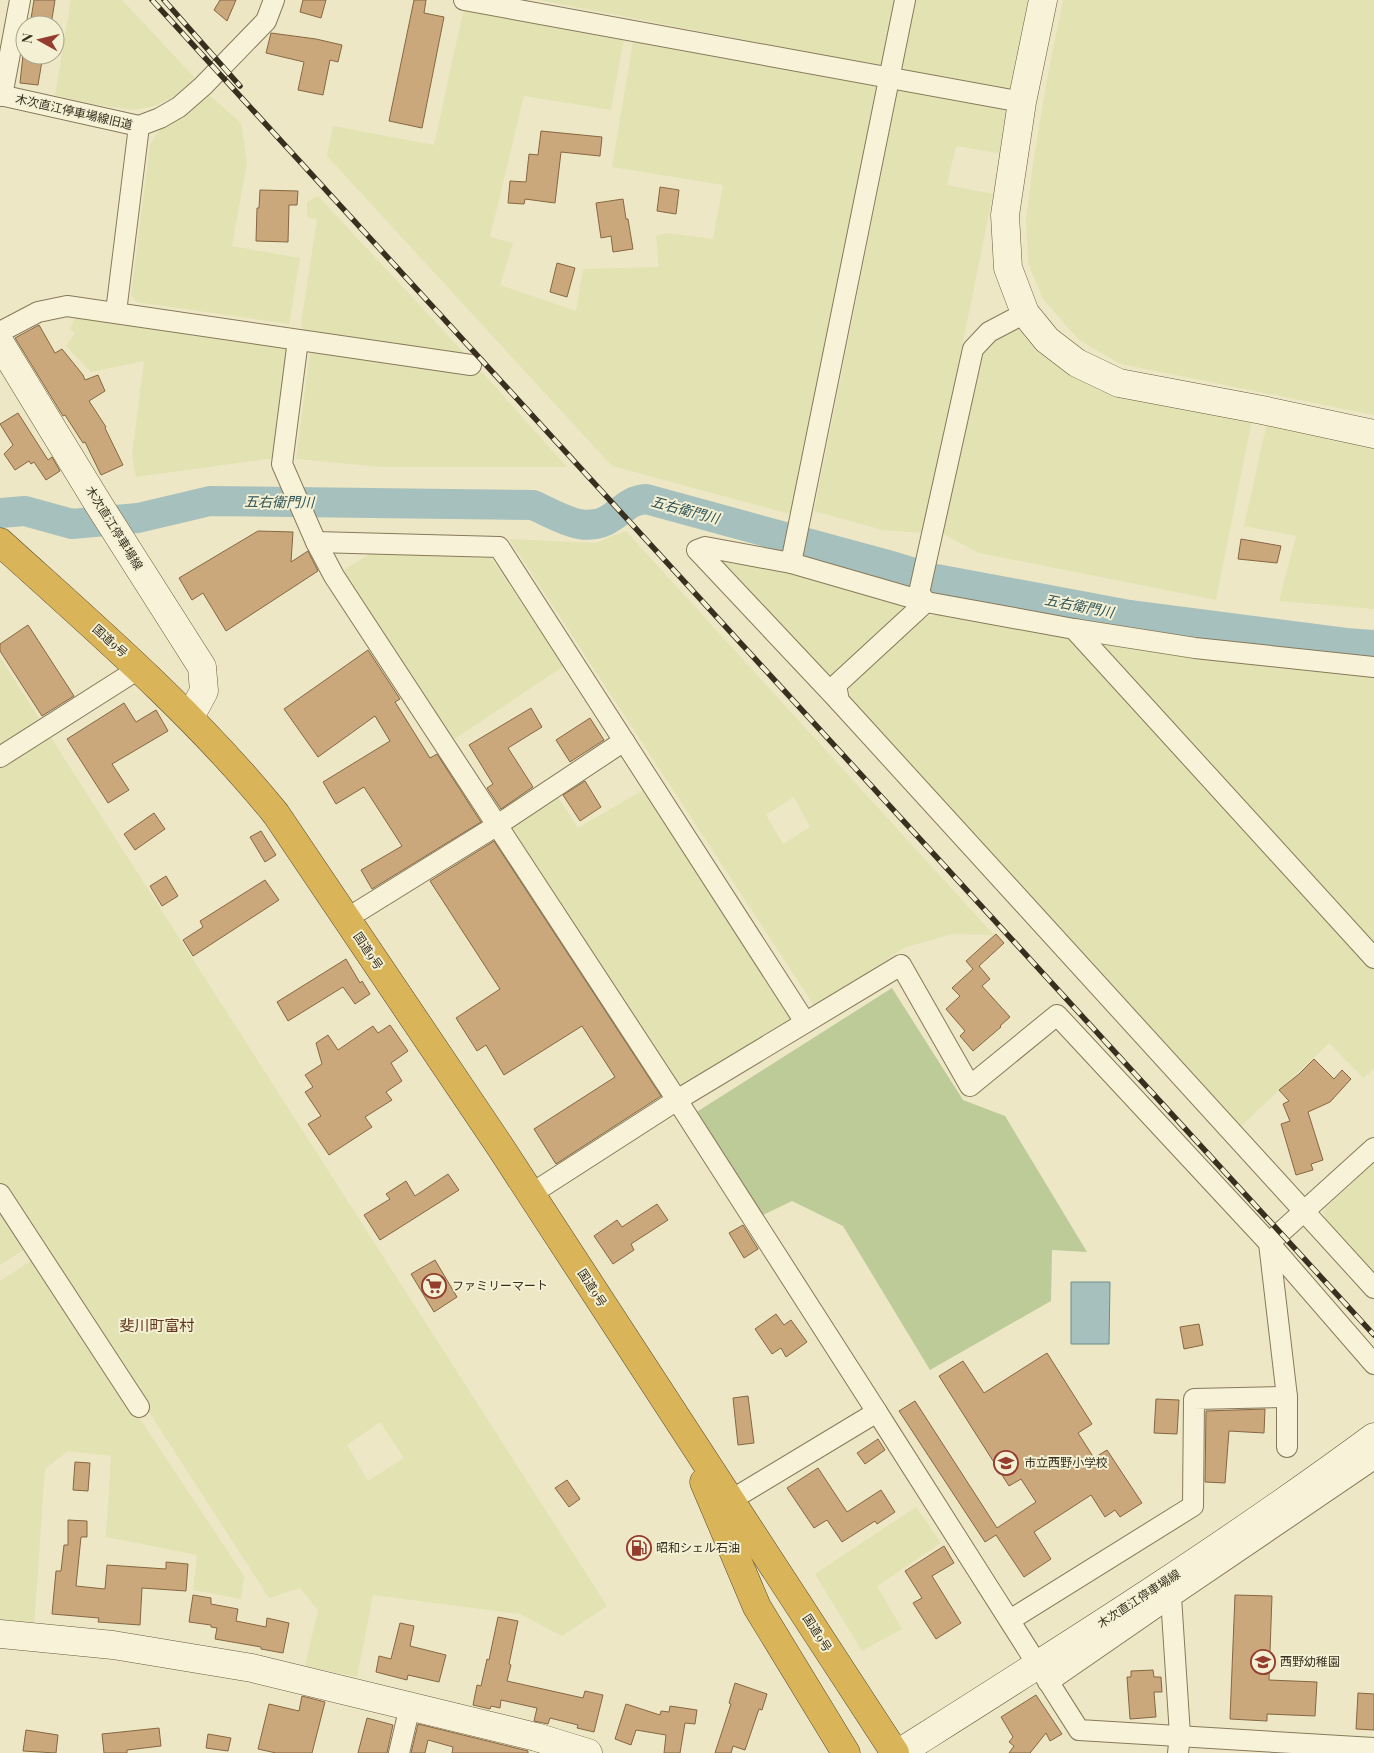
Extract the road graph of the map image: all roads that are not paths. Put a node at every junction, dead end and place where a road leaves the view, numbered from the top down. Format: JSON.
{"nodes":[{"id":1,"x":20,"y":0,"type":"edge"},
{"id":2,"x":274,"y":0,"type":"edge"},
{"id":3,"x":464,"y":0,"type":"edge"},
{"id":4,"x":905,"y":0,"type":"edge"},
{"id":5,"x":1043,"y":0,"type":"edge"},
{"id":6,"x":889,"y":78,"type":"junction"},
{"id":7,"x":1,"y":95,"type":"edge"},
{"id":8,"x":1022,"y":102,"type":"junction"},
{"id":9,"x":139,"y":126,"type":"junction"},
{"id":10,"x":116,"y":312,"type":"junction"},
{"id":11,"x":1025,"y":313,"type":"junction"},
{"id":12,"x":0,"y":332,"type":"edge"},
{"id":13,"x":298,"y":340,"type":"junction"},
{"id":14,"x":0,"y":343,"type":"edge"},
{"id":15,"x":471,"y":365,"type":"dead end"},
{"id":16,"x":1374,"y":434,"type":"edge"},
{"id":17,"x":0,"y":542,"type":"edge"},
{"id":18,"x":316,"y":542,"type":"junction"},
{"id":19,"x":791,"y":563,"type":"junction"},
{"id":20,"x":926,"y":602,"type":"junction"},
{"id":21,"x":1074,"y":629,"type":"junction"},
{"id":22,"x":1374,"y":667,"type":"edge"},
{"id":23,"x":140,"y":668,"type":"junction"},
{"id":24,"x":839,"y":701,"type":"junction"},
{"id":25,"x":190,"y":717,"type":"junction"},
{"id":26,"x":624,"y":741,"type":"junction"},
{"id":27,"x":0,"y":757,"type":"edge"},
{"id":28,"x":496,"y":826,"type":"junction"},
{"id":29,"x":346,"y":919,"type":"junction"},
{"id":30,"x":1374,"y":958,"type":"edge"},
{"id":31,"x":805,"y":1022,"type":"junction"},
{"id":32,"x":677,"y":1100,"type":"junction"},
{"id":33,"x":1374,"y":1148,"type":"edge"},
{"id":34,"x":0,"y":1194,"type":"edge"},
{"id":35,"x":531,"y":1194,"type":"junction"},
{"id":36,"x":1306,"y":1211,"type":"junction"},
{"id":37,"x":1269,"y":1243,"type":"junction"},
{"id":38,"x":1374,"y":1288,"type":"edge"},
{"id":39,"x":1374,"y":1364,"type":"edge"},
{"id":40,"x":1287,"y":1397,"type":"junction"},
{"id":41,"x":139,"y":1407,"type":"dead end"},
{"id":42,"x":674,"y":1411,"type":"junction"},
{"id":43,"x":878,"y":1412,"type":"junction"},
{"id":44,"x":1374,"y":1437,"type":"edge"},
{"id":45,"x":1287,"y":1447,"type":"dead end"},
{"id":46,"x":1374,"y":1459,"type":"edge"},
{"id":47,"x":731,"y":1500,"type":"junction"},
{"id":48,"x":1171,"y":1597,"type":"junction"},
{"id":49,"x":1010,"y":1620,"type":"junction"},
{"id":50,"x":0,"y":1634,"type":"edge"},
{"id":51,"x":1042,"y":1674,"type":"junction"},
{"id":52,"x":410,"y":1706,"type":"junction"},
{"id":53,"x":1179,"y":1744,"type":"edge"},
{"id":54,"x":534,"y":1745,"type":"edge"},
{"id":55,"x":1374,"y":1748,"type":"edge"},
{"id":56,"x":399,"y":1753,"type":"edge"},
{"id":57,"x":588,"y":1753,"type":"edge"},
{"id":58,"x":846,"y":1753,"type":"edge"},
{"id":59,"x":897,"y":1753,"type":"edge"}],
"edges":[{"from":1,"to":7,"type":"street"},
{"from":2,"to":9,"type":"street","name":"木次直江停車場線旧道"},
{"from":3,"to":6,"type":"street"},
{"from":4,"to":6,"type":"street"},
{"from":5,"to":8,"type":"street"},
{"from":6,"to":8,"type":"street"},
{"from":6,"to":19,"type":"street"},
{"from":7,"to":9,"type":"street","name":"木次直江停車場線旧道"},
{"from":8,"to":11,"type":"street"},
{"from":9,"to":10,"type":"street"},
{"from":10,"to":12,"type":"street"},
{"from":10,"to":13,"type":"street"},
{"from":11,"to":16,"type":"street"},
{"from":11,"to":20,"type":"street"},
{"from":13,"to":15,"type":"street"},
{"from":13,"to":18,"type":"street"},
{"from":14,"to":25,"type":"street","name":"木次直江停車場線"},
{"from":17,"to":23,"type":"highway","name":"国道9号"},
{"from":18,"to":26,"type":"street"},
{"from":18,"to":28,"type":"street"},
{"from":19,"to":20,"type":"street"},
{"from":19,"to":24,"type":"street"},
{"from":20,"to":21,"type":"street"},
{"from":20,"to":24,"type":"street"},
{"from":21,"to":22,"type":"street"},
{"from":21,"to":30,"type":"street"},
{"from":23,"to":25,"type":"highway","name":"国道9号"},
{"from":23,"to":27,"type":"street"},
{"from":24,"to":36,"type":"street"},
{"from":25,"to":29,"type":"highway","name":"国道9号"},
{"from":26,"to":28,"type":"street"},
{"from":26,"to":31,"type":"street"},
{"from":28,"to":29,"type":"street"},
{"from":28,"to":32,"type":"street"},
{"from":29,"to":35,"type":"highway","name":"国道9号"},
{"from":31,"to":32,"type":"street"},
{"from":31,"to":37,"type":"street"},
{"from":32,"to":35,"type":"street"},
{"from":32,"to":43,"type":"street"},
{"from":33,"to":36,"type":"street"},
{"from":34,"to":41,"type":"street"},
{"from":35,"to":42,"type":"highway","name":"国道9号"},
{"from":36,"to":37,"type":"street"},
{"from":36,"to":38,"type":"street"},
{"from":37,"to":39,"type":"street"},
{"from":37,"to":40,"type":"street"},
{"from":40,"to":45,"type":"street"},
{"from":40,"to":49,"type":"street"},
{"from":42,"to":47,"type":"highway","name":"国道9号"},
{"from":42,"to":58,"type":"highway","name":"国道9号"},
{"from":43,"to":47,"type":"street"},
{"from":43,"to":49,"type":"street"},
{"from":44,"to":51,"type":"street","name":"木次直江停車場線"},
{"from":46,"to":48,"type":"street"},
{"from":47,"to":59,"type":"highway","name":"国道9号"},
{"from":48,"to":51,"type":"street"},
{"from":48,"to":53,"type":"street"},
{"from":49,"to":51,"type":"street"},
{"from":50,"to":52,"type":"street"},
{"from":51,"to":53,"type":"street"},
{"from":51,"to":59,"type":"street","name":"木次直江停車場線"},
{"from":52,"to":54,"type":"street"},
{"from":52,"to":56,"type":"street"},
{"from":53,"to":55,"type":"street"},
{"from":54,"to":57,"type":"street"}]}
